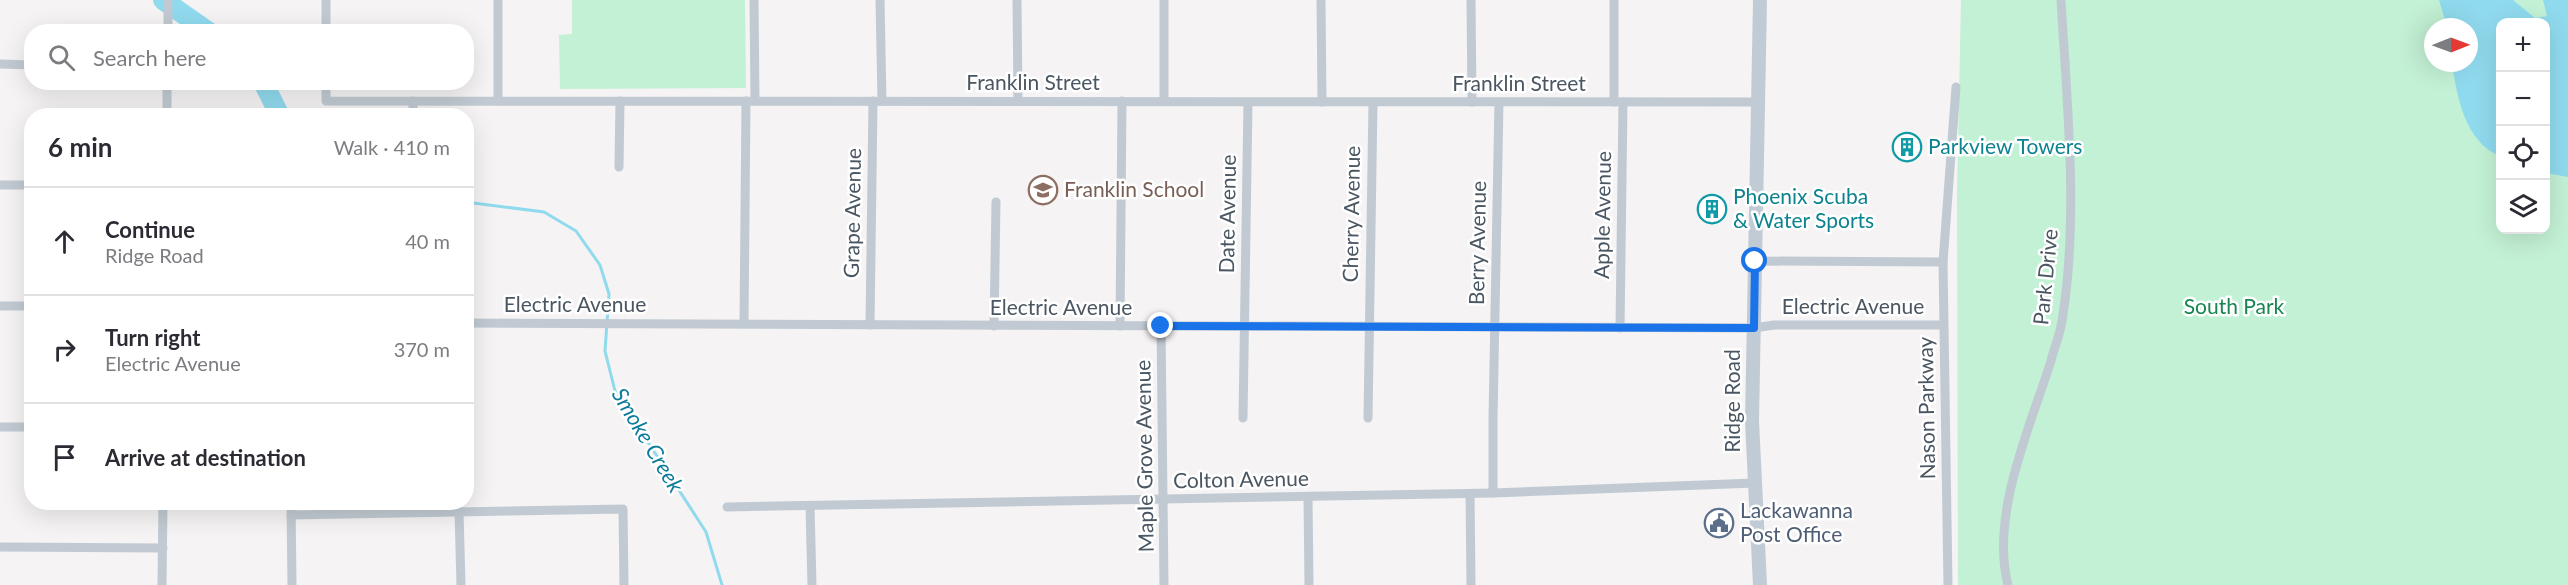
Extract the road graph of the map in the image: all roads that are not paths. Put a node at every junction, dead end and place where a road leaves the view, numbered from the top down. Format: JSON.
{"nodes":[{"id":1,"x":168,"y":0,"type":"edge"},
{"id":2,"x":498,"y":0,"type":"edge"},
{"id":3,"x":754,"y":0,"type":"edge"},
{"id":4,"x":880,"y":0,"type":"edge"},
{"id":5,"x":1017,"y":0,"type":"edge"},
{"id":6,"x":1164,"y":0,"type":"edge"},
{"id":7,"x":1321,"y":0,"type":"edge"},
{"id":8,"x":1471,"y":0,"type":"edge"},
{"id":9,"x":1614,"y":0,"type":"edge"},
{"id":10,"x":1760,"y":0,"type":"edge"},
{"id":11,"x":2061,"y":0,"type":"edge"},
{"id":12,"x":326,"y":1,"type":"edge"},
{"id":13,"x":168,"y":24,"type":"edge"},
{"id":14,"x":326,"y":24,"type":"edge"},
{"id":15,"x":0,"y":64,"type":"edge"},
{"id":16,"x":24,"y":64,"type":"edge"},
{"id":17,"x":1956,"y":87,"type":"dead end"},
{"id":18,"x":167,"y":90,"type":"edge"},
{"id":19,"x":326,"y":90,"type":"edge"},
{"id":20,"x":413,"y":101,"type":"junction"},
{"id":21,"x":498,"y":101,"type":"junction"},
{"id":22,"x":620,"y":101,"type":"junction"},
{"id":23,"x":750,"y":101,"type":"junction"},
{"id":24,"x":877,"y":101,"type":"junction"},
{"id":25,"x":1018,"y":101,"type":"junction"},
{"id":26,"x":1122,"y":101,"type":"junction"},
{"id":27,"x":1164,"y":102,"type":"junction"},
{"id":28,"x":1248,"y":102,"type":"junction"},
{"id":29,"x":1322,"y":102,"type":"junction"},
{"id":30,"x":1373,"y":102,"type":"junction"},
{"id":31,"x":1472,"y":102,"type":"junction"},
{"id":32,"x":1499,"y":102,"type":"junction"},
{"id":33,"x":1619,"y":102,"type":"junction"},
{"id":34,"x":1758,"y":102,"type":"junction"},
{"id":35,"x":167,"y":108,"type":"edge"},
{"id":36,"x":413,"y":108,"type":"edge"},
{"id":37,"x":619,"y":167,"type":"dead end"},
{"id":38,"x":0,"y":185,"type":"edge"},
{"id":39,"x":24,"y":185,"type":"edge"},
{"id":40,"x":996,"y":202,"type":"dead end"},
{"id":41,"x":1755,"y":261,"type":"junction"},
{"id":42,"x":1943,"y":262,"type":"junction"},
{"id":43,"x":0,"y":306,"type":"edge"},
{"id":44,"x":24,"y":306,"type":"edge"},
{"id":45,"x":474,"y":323,"type":"edge"},
{"id":46,"x":744,"y":324,"type":"junction"},
{"id":47,"x":870,"y":325,"type":"junction"},
{"id":48,"x":1943,"y":325,"type":"junction"},
{"id":49,"x":994,"y":326,"type":"junction"},
{"id":50,"x":1120,"y":326,"type":"junction"},
{"id":51,"x":1161,"y":326,"type":"junction"},
{"id":52,"x":1244,"y":326,"type":"junction"},
{"id":53,"x":1368,"y":327,"type":"junction"},
{"id":54,"x":1494,"y":327,"type":"junction"},
{"id":55,"x":1620,"y":328,"type":"junction"},
{"id":56,"x":1754,"y":328,"type":"junction"},
{"id":57,"x":1243,"y":418,"type":"dead end"},
{"id":58,"x":1368,"y":418,"type":"dead end"},
{"id":59,"x":0,"y":427,"type":"edge"},
{"id":60,"x":24,"y":427,"type":"edge"},
{"id":61,"x":1755,"y":483,"type":"junction"},
{"id":62,"x":1494,"y":493,"type":"junction"},
{"id":63,"x":1470,"y":494,"type":"junction"},
{"id":64,"x":1308,"y":497,"type":"junction"},
{"id":65,"x":1164,"y":500,"type":"junction"},
{"id":66,"x":810,"y":506,"type":"junction"},
{"id":67,"x":727,"y":507,"type":"dead end"},
{"id":68,"x":474,"y":508,"type":"edge"},
{"id":69,"x":163,"y":510,"type":"edge"},
{"id":70,"x":291,"y":510,"type":"edge"},
{"id":71,"x":407,"y":510,"type":"edge"},
{"id":72,"x":454,"y":510,"type":"edge"},
{"id":73,"x":291,"y":515,"type":"junction"},
{"id":74,"x":0,"y":547,"type":"edge"},
{"id":75,"x":163,"y":548,"type":"junction"},
{"id":76,"x":162,"y":585,"type":"edge"},
{"id":77,"x":292,"y":585,"type":"edge"},
{"id":78,"x":461,"y":585,"type":"edge"},
{"id":79,"x":624,"y":585,"type":"edge"},
{"id":80,"x":812,"y":585,"type":"edge"},
{"id":81,"x":1164,"y":585,"type":"edge"},
{"id":82,"x":1309,"y":585,"type":"edge"},
{"id":83,"x":1471,"y":585,"type":"edge"},
{"id":84,"x":1760,"y":585,"type":"edge"},
{"id":85,"x":1948,"y":585,"type":"edge"},
{"id":86,"x":2008,"y":585,"type":"edge"}],
"edges":[{"from":1,"to":13,"type":"street"},
{"from":2,"to":21,"type":"street"},
{"from":3,"to":23,"type":"street"},
{"from":4,"to":24,"type":"street","name":"Grape Avenue"},
{"from":5,"to":25,"type":"street"},
{"from":6,"to":27,"type":"street"},
{"from":7,"to":29,"type":"street"},
{"from":8,"to":31,"type":"street"},
{"from":9,"to":33,"type":"street","name":"Apple Avenue"},
{"from":10,"to":34,"type":"main road","name":"Ridge Road"},
{"from":11,"to":86,"type":"street","name":"Park Drive"},
{"from":12,"to":14,"type":"street"},
{"from":15,"to":16,"type":"street"},
{"from":17,"to":42,"type":"street","name":"Nason Parkway"},
{"from":18,"to":35,"type":"street"},
{"from":19,"to":20,"type":"street","name":"Franklin Street"},
{"from":20,"to":21,"type":"street","name":"Franklin Street"},
{"from":20,"to":36,"type":"street"},
{"from":21,"to":22,"type":"street","name":"Franklin Street"},
{"from":22,"to":23,"type":"street","name":"Franklin Street"},
{"from":22,"to":37,"type":"street"},
{"from":23,"to":24,"type":"street","name":"Franklin Street"},
{"from":23,"to":46,"type":"street"},
{"from":24,"to":25,"type":"street","name":"Franklin Street"},
{"from":24,"to":47,"type":"street","name":"Grape Avenue"},
{"from":25,"to":26,"type":"street","name":"Franklin Street"},
{"from":26,"to":27,"type":"street","name":"Franklin Street"},
{"from":26,"to":50,"type":"street"},
{"from":27,"to":28,"type":"street","name":"Franklin Street"},
{"from":28,"to":29,"type":"street","name":"Franklin Street"},
{"from":28,"to":52,"type":"street","name":"Date Avenue"},
{"from":29,"to":30,"type":"street","name":"Franklin Street"},
{"from":30,"to":31,"type":"street","name":"Franklin Street"},
{"from":30,"to":53,"type":"street","name":"Cherry Avenue"},
{"from":31,"to":32,"type":"street","name":"Franklin Street"},
{"from":32,"to":33,"type":"street","name":"Franklin Street"},
{"from":32,"to":54,"type":"street","name":"Berry Avenue"},
{"from":33,"to":34,"type":"street","name":"Franklin Street"},
{"from":33,"to":55,"type":"street","name":"Apple Avenue"},
{"from":34,"to":41,"type":"main road","name":"Ridge Road"},
{"from":38,"to":39,"type":"street"},
{"from":40,"to":49,"type":"street"},
{"from":41,"to":42,"type":"street"},
{"from":41,"to":56,"type":"main road","name":"Ridge Road"},
{"from":42,"to":48,"type":"street","name":"Nason Parkway"},
{"from":43,"to":44,"type":"street"},
{"from":45,"to":46,"type":"street","name":"Electric Avenue"},
{"from":46,"to":47,"type":"street","name":"Electric Avenue"},
{"from":47,"to":49,"type":"street","name":"Electric Avenue"},
{"from":48,"to":56,"type":"street","name":"Electric Avenue"},
{"from":48,"to":85,"type":"street","name":"Nason Parkway"},
{"from":49,"to":50,"type":"street","name":"Electric Avenue"},
{"from":50,"to":51,"type":"street","name":"Electric Avenue"},
{"from":51,"to":52,"type":"street","name":"Electric Avenue"},
{"from":51,"to":65,"type":"street","name":"Maple Grove Avenue"},
{"from":52,"to":53,"type":"street","name":"Electric Avenue"},
{"from":52,"to":57,"type":"street","name":"Date Avenue"},
{"from":53,"to":54,"type":"street","name":"Electric Avenue"},
{"from":53,"to":58,"type":"street","name":"Cherry Avenue"},
{"from":54,"to":55,"type":"street","name":"Electric Avenue"},
{"from":54,"to":62,"type":"street","name":"Berry Avenue"},
{"from":55,"to":56,"type":"street","name":"Electric Avenue"},
{"from":56,"to":61,"type":"main road","name":"Ridge Road"},
{"from":59,"to":60,"type":"street"},
{"from":61,"to":62,"type":"street","name":"Colton Avenue"},
{"from":61,"to":84,"type":"main road","name":"Ridge Road"},
{"from":62,"to":63,"type":"street","name":"Colton Avenue"},
{"from":63,"to":64,"type":"street","name":"Colton Avenue"},
{"from":63,"to":83,"type":"street"},
{"from":64,"to":65,"type":"street","name":"Colton Avenue"},
{"from":64,"to":82,"type":"street"},
{"from":65,"to":66,"type":"street","name":"Colton Avenue"},
{"from":65,"to":81,"type":"street","name":"Maple Grove Avenue"},
{"from":66,"to":67,"type":"street","name":"Colton Avenue"},
{"from":66,"to":80,"type":"street"},
{"from":68,"to":79,"type":"street"},
{"from":69,"to":75,"type":"street"},
{"from":70,"to":73,"type":"street"},
{"from":71,"to":73,"type":"street"},
{"from":72,"to":78,"type":"street"},
{"from":73,"to":77,"type":"street"},
{"from":74,"to":75,"type":"street"},
{"from":75,"to":76,"type":"street"}]}
